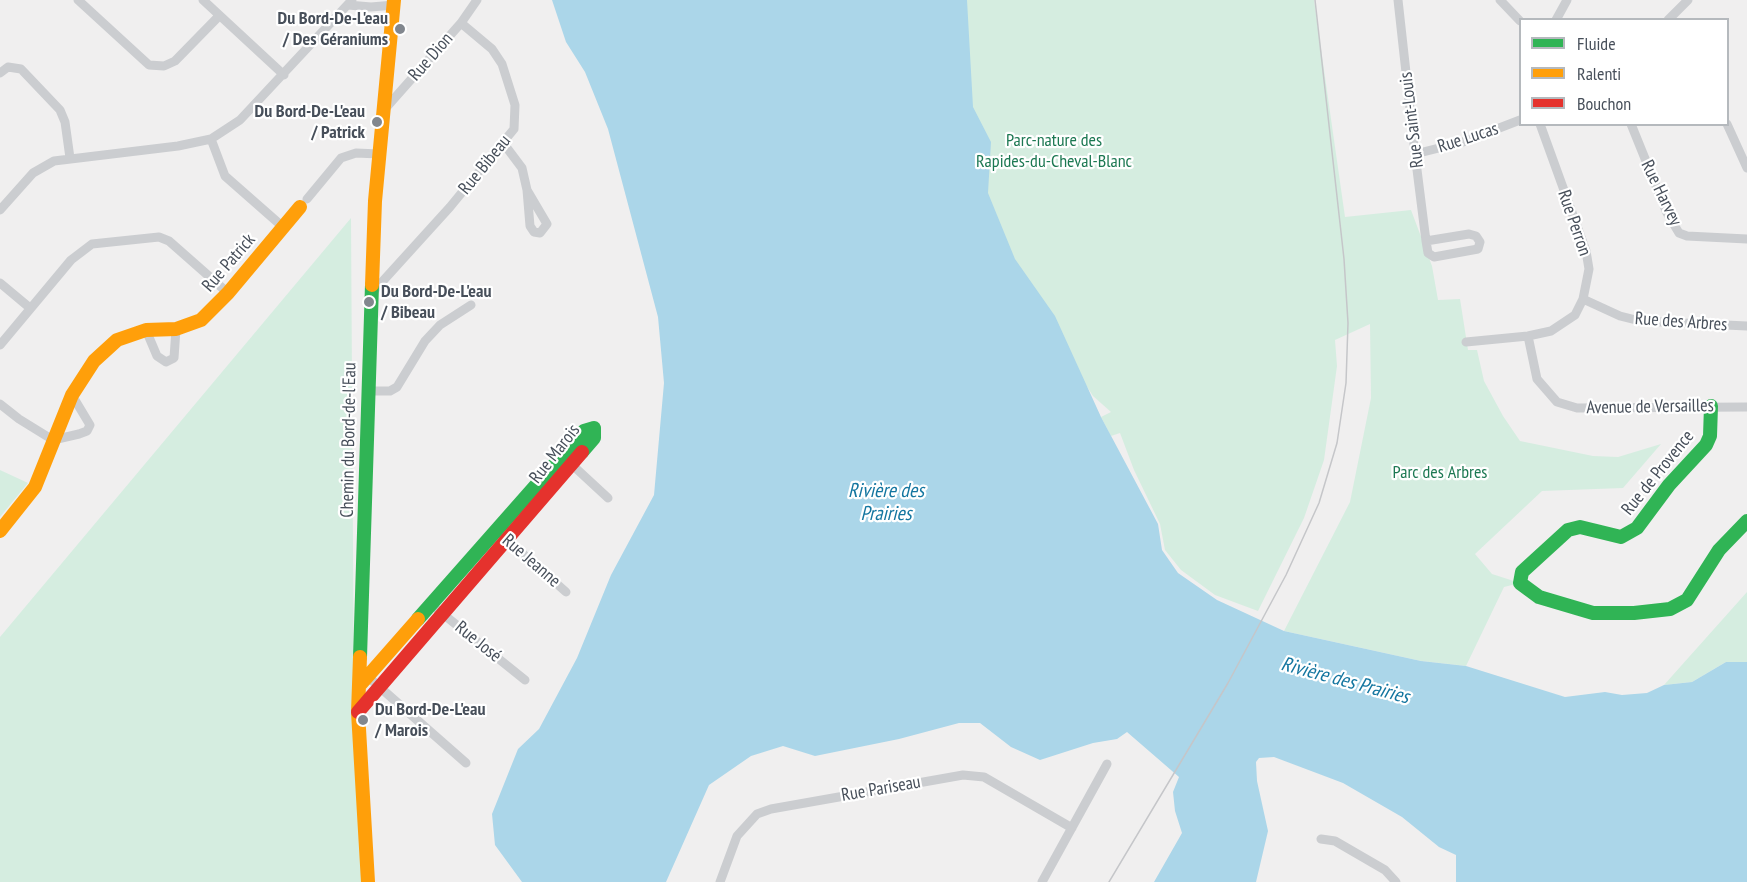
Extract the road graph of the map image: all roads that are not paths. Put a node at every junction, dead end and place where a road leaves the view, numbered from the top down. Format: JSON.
{"nodes":[{"id":1,"x":78,"y":0,"type":"edge"},
{"id":2,"x":203,"y":0,"type":"edge"},
{"id":3,"x":477,"y":0,"type":"edge"},
{"id":4,"x":1398,"y":0,"type":"edge"},
{"id":5,"x":1500,"y":0,"type":"edge"},
{"id":6,"x":1567,"y":0,"type":"edge"},
{"id":7,"x":1688,"y":0,"type":"edge"},
{"id":8,"x":350,"y":2,"type":"edge"},
{"id":9,"x":394,"y":2,"type":"edge"},
{"id":10,"x":219,"y":16,"type":"junction"},
{"id":11,"x":1677,"y":16,"type":"edge"},
{"id":12,"x":1557,"y":18,"type":"edge"},
{"id":13,"x":1519,"y":19,"type":"edge"},
{"id":14,"x":461,"y":23,"type":"junction"},
{"id":15,"x":0,"y":73,"type":"edge"},
{"id":16,"x":284,"y":75,"type":"junction"},
{"id":17,"x":383,"y":111,"type":"junction"},
{"id":18,"x":1519,"y":121,"type":"edge"},
{"id":19,"x":1541,"y":126,"type":"edge"},
{"id":20,"x":1632,"y":126,"type":"edge"},
{"id":21,"x":1728,"y":126,"type":"edge"},
{"id":22,"x":211,"y":139,"type":"junction"},
{"id":23,"x":504,"y":144,"type":"junction"},
{"id":24,"x":379,"y":154,"type":"junction"},
{"id":25,"x":1415,"y":154,"type":"junction"},
{"id":26,"x":70,"y":158,"type":"junction"},
{"id":27,"x":1747,"y":168,"type":"edge"},
{"id":28,"x":527,"y":190,"type":"dead end"},
{"id":29,"x":303,"y":203,"type":"joint"},
{"id":30,"x":0,"y":210,"type":"edge"},
{"id":31,"x":283,"y":227,"type":"junction"},
{"id":32,"x":1747,"y":239,"type":"edge"},
{"id":33,"x":1426,"y":241,"type":"junction"},
{"id":34,"x":0,"y":283,"type":"edge"},
{"id":35,"x":228,"y":293,"type":"junction"},
{"id":36,"x":372,"y":294,"type":"junction"},
{"id":37,"x":1583,"y":300,"type":"junction"},
{"id":38,"x":471,"y":305,"type":"dead end"},
{"id":39,"x":30,"y":308,"type":"junction"},
{"id":40,"x":1747,"y":326,"type":"edge"},
{"id":41,"x":176,"y":329,"type":"junction"},
{"id":42,"x":146,"y":330,"type":"junction"},
{"id":43,"x":1528,"y":336,"type":"junction"},
{"id":44,"x":1466,"y":342,"type":"dead end"},
{"id":45,"x":0,"y":345,"type":"edge"},
{"id":46,"x":368,"y":392,"type":"junction"},
{"id":47,"x":72,"y":395,"type":"junction"},
{"id":48,"x":0,"y":404,"type":"edge"},
{"id":49,"x":1712,"y":406,"type":"junction"},
{"id":50,"x":1747,"y":406,"type":"edge"},
{"id":51,"x":53,"y":440,"type":"junction"},
{"id":52,"x":567,"y":460,"type":"joint"},
{"id":53,"x":608,"y":498,"type":"dead end"},
{"id":54,"x":1747,"y":521,"type":"edge"},
{"id":55,"x":0,"y":531,"type":"edge"},
{"id":56,"x":502,"y":535,"type":"junction"},
{"id":57,"x":566,"y":592,"type":"dead end"},
{"id":58,"x":431,"y":604,"type":"junction"},
{"id":59,"x":443,"y":614,"type":"junction"},
{"id":60,"x":525,"y":680,"type":"dead end"},
{"id":61,"x":363,"y":681,"type":"junction"},
{"id":62,"x":379,"y":687,"type":"junction"},
{"id":63,"x":358,"y":712,"type":"junction"},
{"id":64,"x":466,"y":763,"type":"dead end"},
{"id":65,"x":1107,"y":764,"type":"dead end"},
{"id":66,"x":1072,"y":828,"type":"junction"},
{"id":67,"x":1321,"y":839,"type":"dead end"},
{"id":68,"x":368,"y":882,"type":"edge"},
{"id":69,"x":720,"y":882,"type":"edge"},
{"id":70,"x":1042,"y":882,"type":"edge"},
{"id":71,"x":1396,"y":882,"type":"edge"}],
"edges":[{"from":1,"to":10,"type":"street"},
{"from":2,"to":10,"type":"street"},
{"from":3,"to":14,"type":"street","name":"Rue Dion"},
{"from":4,"to":25,"type":"street","name":"Rue Saint-Louis"},
{"from":5,"to":13,"type":"street"},
{"from":6,"to":12,"type":"street"},
{"from":7,"to":11,"type":"street"},
{"from":8,"to":9,"type":"street"},
{"from":8,"to":16,"type":"street"},
{"from":9,"to":17,"type":"street","name":"Chemin du Bord-de-l'Eau"},
{"from":10,"to":16,"type":"street"},
{"from":14,"to":17,"type":"street","name":"Rue Dion"},
{"from":14,"to":23,"type":"street","name":"Rue Bibeau"},
{"from":15,"to":26,"type":"street"},
{"from":16,"to":22,"type":"street"},
{"from":17,"to":24,"type":"street","name":"Chemin du Bord-de-l'Eau"},
{"from":18,"to":25,"type":"street","name":"Rue Lucas"},
{"from":19,"to":37,"type":"street","name":"Rue Perron"},
{"from":20,"to":32,"type":"street","name":"Rue Harvey"},
{"from":21,"to":27,"type":"street"},
{"from":22,"to":26,"type":"street"},
{"from":22,"to":31,"type":"street"},
{"from":23,"to":28,"type":"street"},
{"from":23,"to":36,"type":"street","name":"Rue Bibeau"},
{"from":24,"to":29,"type":"street","name":"Rue Patrick"},
{"from":24,"to":36,"type":"street","name":"Chemin du Bord-de-l'Eau"},
{"from":25,"to":33,"type":"street","name":"Rue Saint-Louis"},
{"from":26,"to":30,"type":"street"},
{"from":29,"to":31,"type":"street","name":"Rue Patrick"},
{"from":31,"to":35,"type":"street","name":"Rue Patrick"},
{"from":33,"to":33,"type":"street"},
{"from":34,"to":39,"type":"street"},
{"from":35,"to":39,"type":"street"},
{"from":35,"to":41,"type":"street","name":"Rue Patrick"},
{"from":36,"to":46,"type":"street","name":"Chemin du Bord-de-l'Eau"},
{"from":37,"to":40,"type":"street","name":"Rue des Arbres"},
{"from":37,"to":43,"type":"street","name":"Rue Perron"},
{"from":38,"to":46,"type":"street"},
{"from":39,"to":45,"type":"street"},
{"from":41,"to":42,"type":"street","name":"Rue Patrick"},
{"from":41,"to":42,"type":"street"},
{"from":42,"to":47,"type":"street","name":"Rue Patrick"},
{"from":43,"to":44,"type":"street","name":"Rue Perron"},
{"from":43,"to":49,"type":"street","name":"Avenue de Versailles"},
{"from":46,"to":61,"type":"street","name":"Chemin du Bord-de-l'Eau"},
{"from":47,"to":51,"type":"street","name":"Rue Patrick"},
{"from":47,"to":51,"type":"street"},
{"from":48,"to":51,"type":"street"},
{"from":49,"to":50,"type":"street","name":"Avenue de Versailles"},
{"from":49,"to":54,"type":"street","name":"Rue de Provence"},
{"from":51,"to":55,"type":"street","name":"Rue Patrick"},
{"from":52,"to":53,"type":"street"},
{"from":52,"to":56,"type":"street","name":"Rue Marois"},
{"from":56,"to":57,"type":"street","name":"Rue Jeanne"},
{"from":56,"to":58,"type":"street","name":"Rue Marois"},
{"from":56,"to":59,"type":"street","name":"Rue Marois"},
{"from":58,"to":59,"type":"street","name":"Rue José"},
{"from":58,"to":61,"type":"street","name":"Rue Marois"},
{"from":59,"to":60,"type":"street","name":"Rue José"},
{"from":59,"to":62,"type":"street","name":"Rue Marois"},
{"from":61,"to":62,"type":"street"},
{"from":61,"to":63,"type":"street","name":"Chemin du Bord-de-l'Eau"},
{"from":62,"to":63,"type":"street","name":"Rue Marois"},
{"from":62,"to":64,"type":"street"},
{"from":63,"to":68,"type":"street","name":"Chemin du Bord-de-l'Eau"},
{"from":65,"to":66,"type":"street"},
{"from":66,"to":69,"type":"street","name":"Rue Pariseau"},
{"from":66,"to":70,"type":"street"},
{"from":67,"to":71,"type":"street"}]}
